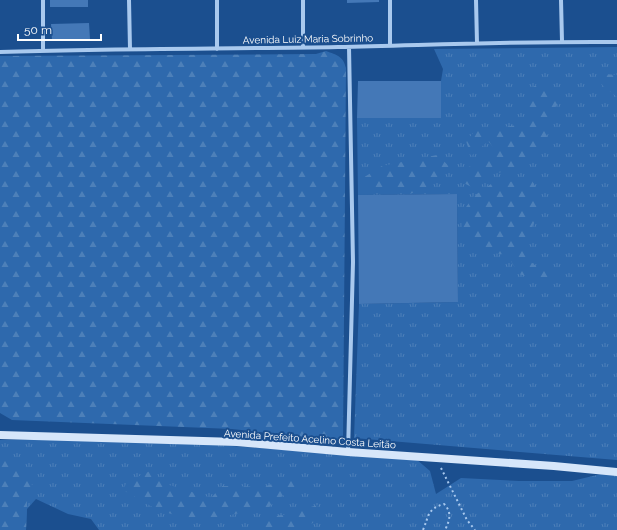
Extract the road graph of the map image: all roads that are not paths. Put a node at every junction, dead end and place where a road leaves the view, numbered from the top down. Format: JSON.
{"nodes":[{"id":1,"x":43,"y":0,"type":"edge"},
{"id":2,"x":129,"y":0,"type":"edge"},
{"id":3,"x":217,"y":0,"type":"edge"},
{"id":4,"x":303,"y":0,"type":"edge"},
{"id":5,"x":390,"y":0,"type":"edge"},
{"id":6,"x":476,"y":0,"type":"edge"},
{"id":7,"x":561,"y":0,"type":"edge"},
{"id":8,"x":562,"y":41,"type":"junction"},
{"id":9,"x":617,"y":42,"type":"edge"},
{"id":10,"x":477,"y":43,"type":"junction"},
{"id":11,"x":390,"y":45,"type":"junction"},
{"id":12,"x":303,"y":47,"type":"junction"},
{"id":13,"x":349,"y":47,"type":"junction"},
{"id":14,"x":217,"y":48,"type":"junction"},
{"id":15,"x":130,"y":49,"type":"junction"},
{"id":16,"x":43,"y":50,"type":"junction"},
{"id":17,"x":0,"y":52,"type":"edge"},
{"id":18,"x":0,"y":435,"type":"edge"},
{"id":19,"x":348,"y":452,"type":"junction"},
{"id":20,"x":617,"y":472,"type":"edge"}],
"edges":[{"from":1,"to":16,"type":"street"},
{"from":2,"to":15,"type":"street"},
{"from":3,"to":14,"type":"street"},
{"from":4,"to":12,"type":"street"},
{"from":5,"to":11,"type":"street"},
{"from":6,"to":10,"type":"street"},
{"from":7,"to":8,"type":"street"},
{"from":8,"to":9,"type":"street","name":"Avenida Luiz Maria Sobrinho"},
{"from":8,"to":10,"type":"street","name":"Avenida Luiz Maria Sobrinho"},
{"from":10,"to":11,"type":"street","name":"Avenida Luiz Maria Sobrinho"},
{"from":11,"to":13,"type":"street","name":"Avenida Luiz Maria Sobrinho"},
{"from":12,"to":13,"type":"street","name":"Avenida Luiz Maria Sobrinho"},
{"from":12,"to":14,"type":"street","name":"Avenida Luiz Maria Sobrinho"},
{"from":13,"to":19,"type":"street"},
{"from":14,"to":15,"type":"street","name":"Avenida Luiz Maria Sobrinho"},
{"from":15,"to":16,"type":"street","name":"Avenida Luiz Maria Sobrinho"},
{"from":16,"to":17,"type":"street","name":"Avenida Luiz Maria Sobrinho"},
{"from":18,"to":19,"type":"street","name":"Avenida Prefeito Acelino Costa Leitão"},
{"from":19,"to":20,"type":"street","name":"Avenida Prefeito Acelino Costa Leitão"}]}
